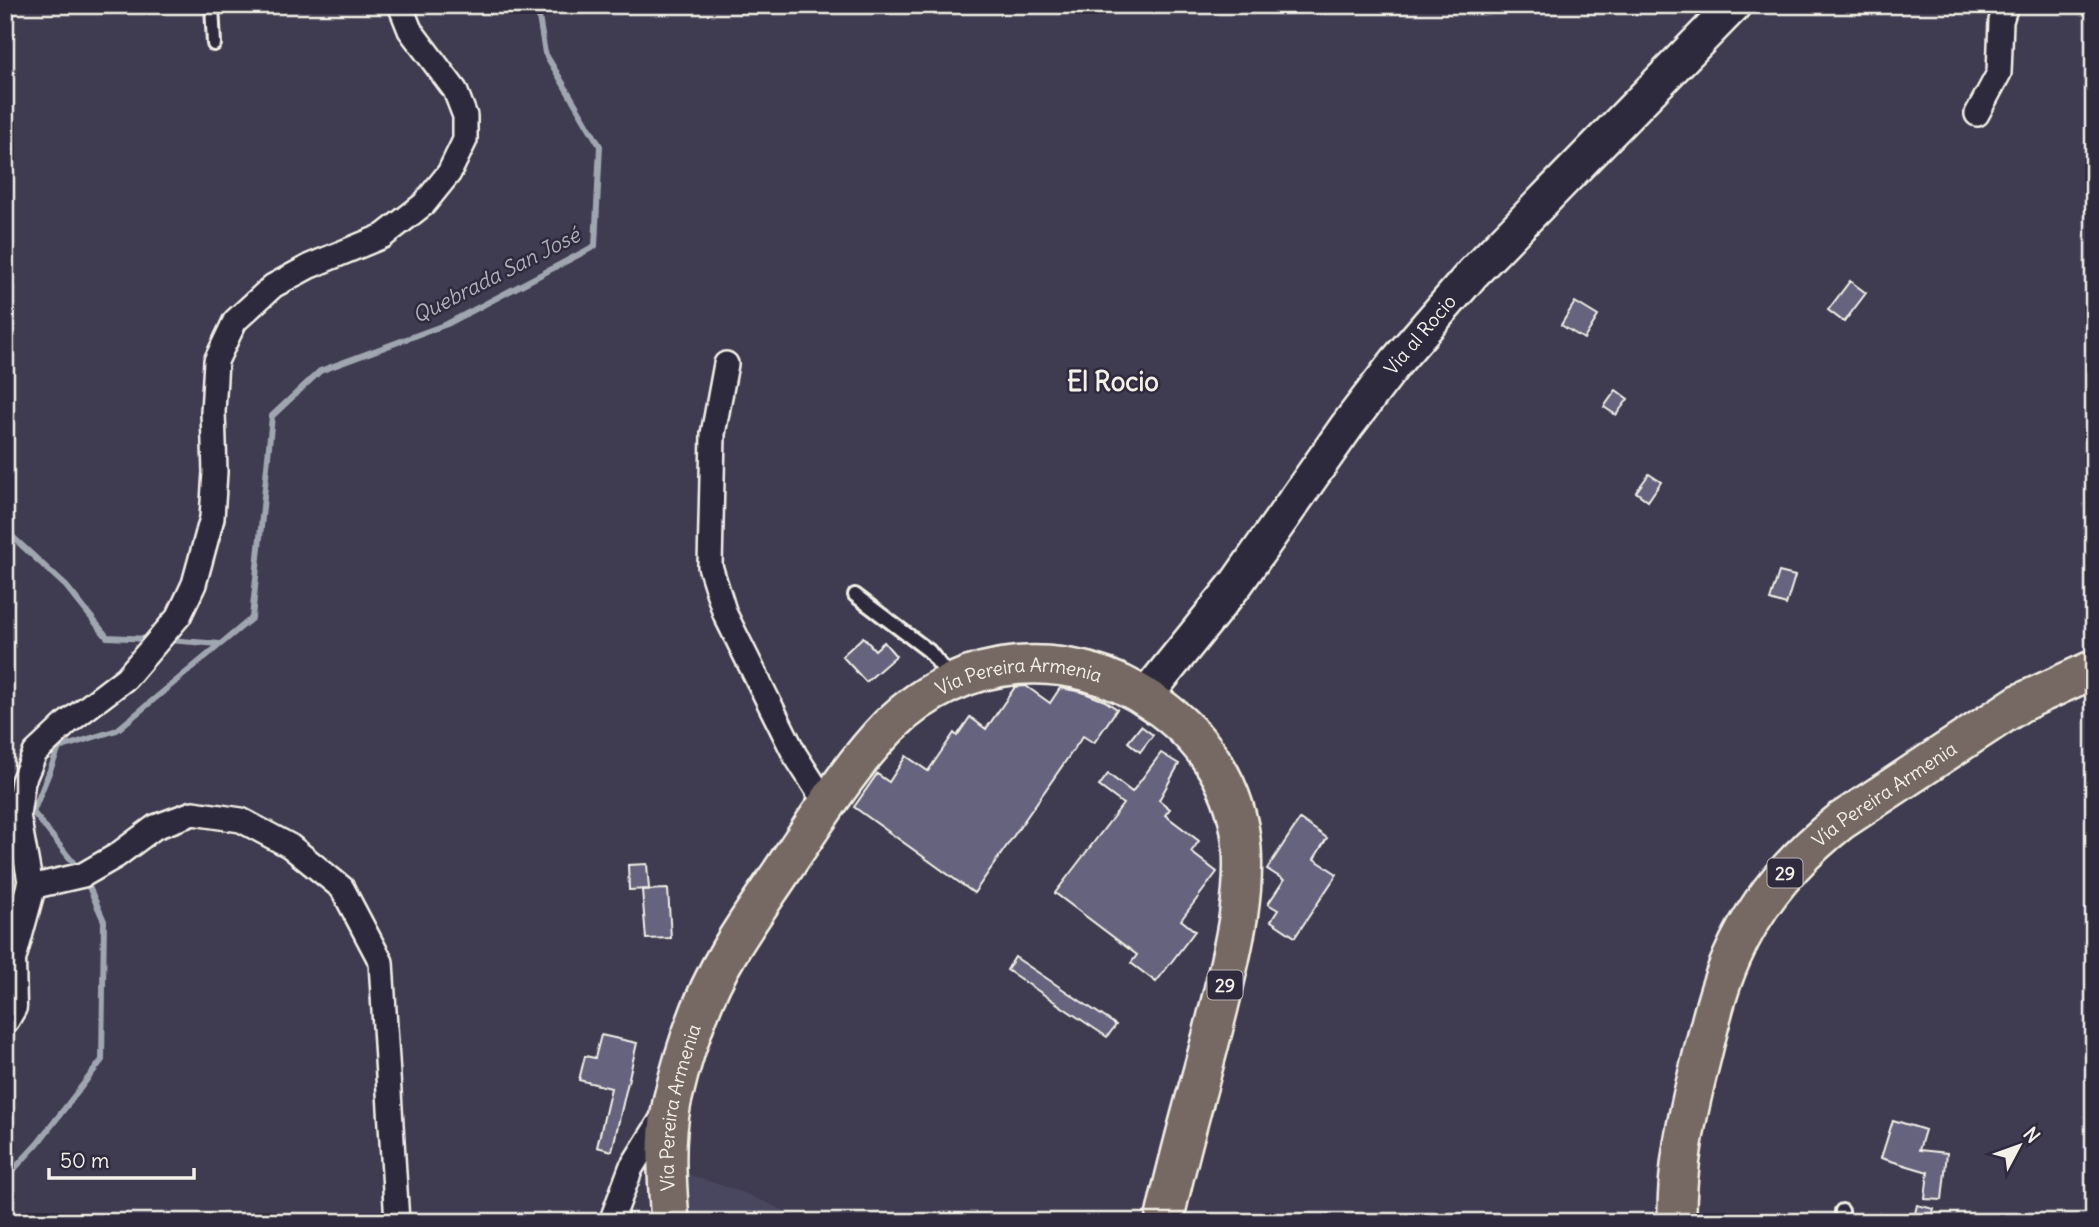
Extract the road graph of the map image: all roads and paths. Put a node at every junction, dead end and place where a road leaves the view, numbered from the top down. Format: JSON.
{"nodes":[{"id":1,"x":212,"y":5,"type":"edge"},
{"id":2,"x":400,"y":5,"type":"edge"},
{"id":3,"x":1734,"y":5,"type":"edge"},
{"id":4,"x":2006,"y":5,"type":"edge"},
{"id":5,"x":214,"y":44,"type":"dead end"},
{"id":6,"x":1977,"y":114,"type":"dead end"},
{"id":7,"x":726,"y":364,"type":"dead end"},
{"id":8,"x":855,"y":595,"type":"dead end"},
{"id":9,"x":2094,"y":669,"type":"edge"},
{"id":10,"x":953,"y":682,"type":"junction"},
{"id":11,"x":1145,"y":696,"type":"junction"},
{"id":12,"x":827,"y":805,"type":"junction"},
{"id":13,"x":31,"y":887,"type":"junction"},
{"id":14,"x":5,"y":1019,"type":"edge"},
{"id":15,"x":673,"y":1101,"type":"junction"},
{"id":16,"x":397,"y":1222,"type":"edge"},
{"id":17,"x":611,"y":1222,"type":"edge"},
{"id":18,"x":670,"y":1222,"type":"edge"},
{"id":19,"x":1164,"y":1222,"type":"edge"},
{"id":20,"x":1677,"y":1222,"type":"edge"}],
"edges":[{"from":1,"to":5,"type":"lane"},
{"from":2,"to":13,"type":"street"},
{"from":3,"to":11,"type":"main road","name":"Via al Rocio"},
{"from":4,"to":6,"type":"street"},
{"from":7,"to":12,"type":"street"},
{"from":8,"to":10,"type":"lane"},
{"from":9,"to":20,"type":"main road","name":"Vía Pereira Armenia","number":"29"},
{"from":10,"to":11,"type":"main road","name":"Vía Pereira Armenia","number":"29"},
{"from":10,"to":12,"type":"main road","name":"Vía Pereira Armenia","number":"29"},
{"from":11,"to":19,"type":"main road","name":"Vía Pereira Armenia","number":"29"},
{"from":12,"to":15,"type":"main road","name":"Vía Pereira Armenia","number":"29"},
{"from":13,"to":14,"type":"street"},
{"from":13,"to":16,"type":"street"},
{"from":15,"to":17,"type":"street"},
{"from":15,"to":18,"type":"main road","name":"Vía Pereira Armenia","number":"29"}]}
